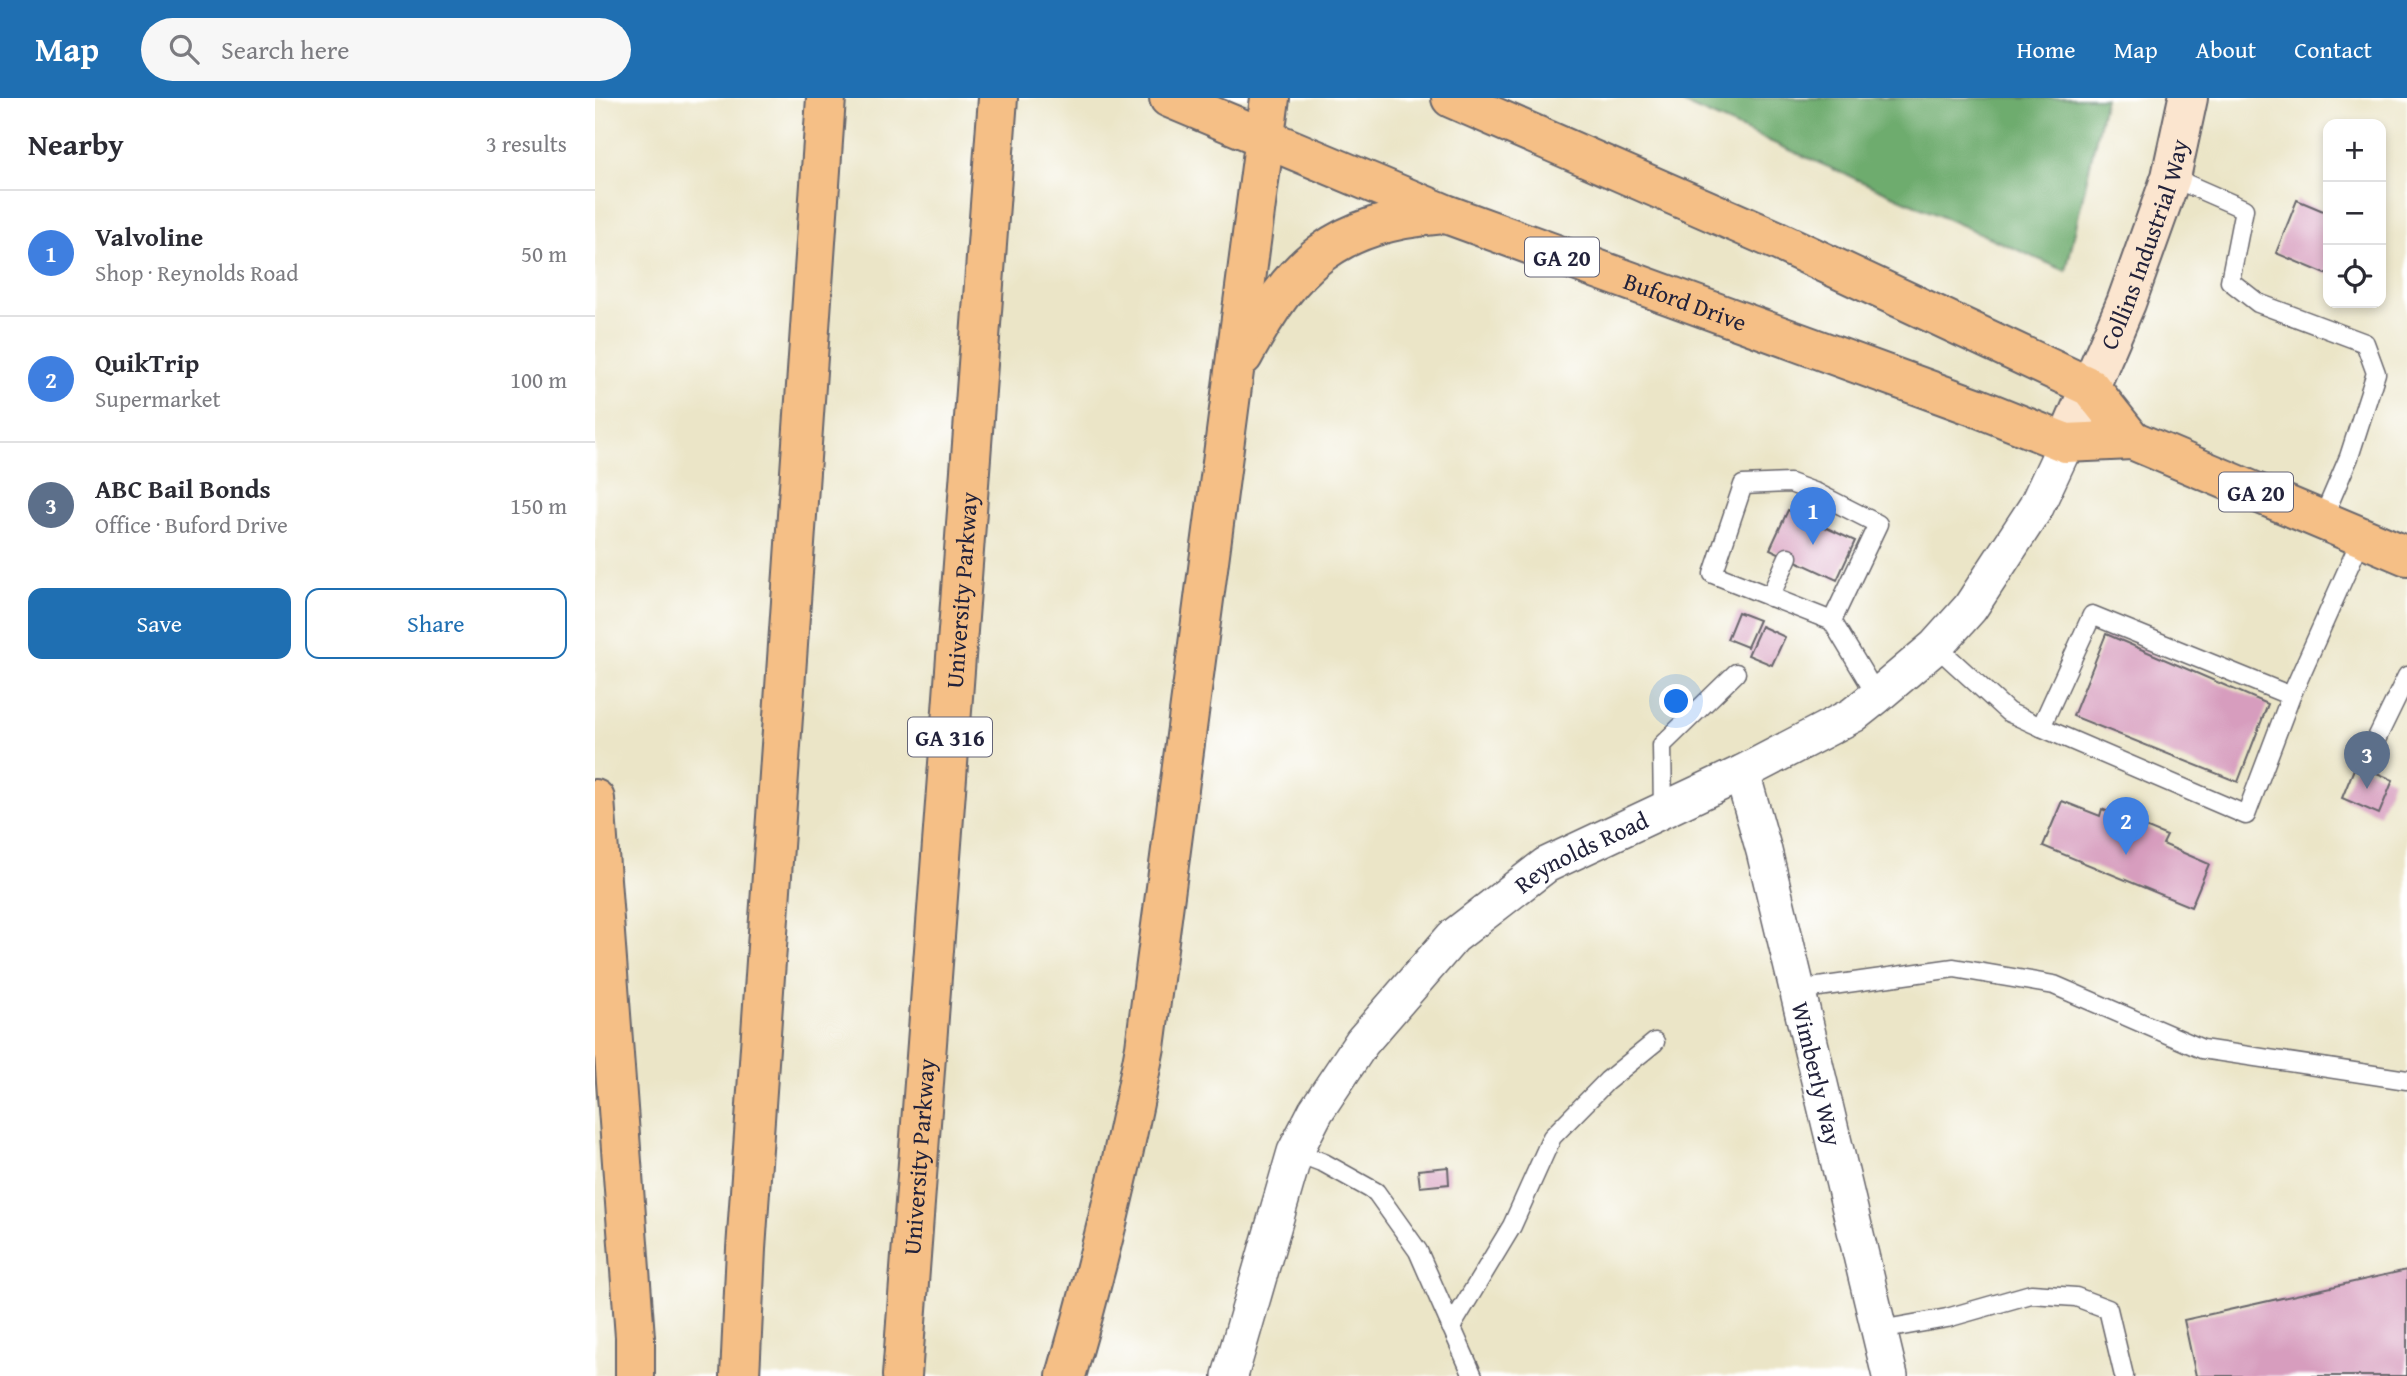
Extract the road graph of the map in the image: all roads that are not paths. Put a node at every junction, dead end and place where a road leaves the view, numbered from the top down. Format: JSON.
{"nodes":[{"id":1,"x":826,"y":98,"type":"edge"},
{"id":2,"x":998,"y":98,"type":"edge"},
{"id":3,"x":1169,"y":98,"type":"edge"},
{"id":4,"x":1271,"y":98,"type":"edge"},
{"id":5,"x":1451,"y":98,"type":"edge"},
{"id":6,"x":2188,"y":98,"type":"edge"},
{"id":7,"x":1265,"y":140,"type":"junction"},
{"id":8,"x":2171,"y":177,"type":"junction"},
{"id":9,"x":1446,"y":214,"type":"junction"},
{"id":10,"x":1232,"y":376,"type":"junction"},
{"id":11,"x":2090,"y":387,"type":"junction"},
{"id":12,"x":2131,"y":440,"type":"junction"},
{"id":13,"x":2066,"y":443,"type":"junction"},
{"id":14,"x":1817,"y":493,"type":"junction"},
{"id":15,"x":1805,"y":517,"type":"dead end"},
{"id":16,"x":2322,"y":520,"type":"junction"},
{"id":17,"x":2362,"y":537,"type":"junction"},
{"id":18,"x":2407,"y":556,"type":"edge"},
{"id":19,"x":1788,"y":557,"type":"dead end"},
{"id":20,"x":1770,"y":597,"type":"junction"},
{"id":21,"x":1832,"y":621,"type":"junction"},
{"id":22,"x":1936,"y":646,"type":"junction"},
{"id":23,"x":1736,"y":673,"type":"dead end"},
{"id":24,"x":2407,"y":676,"type":"edge"},
{"id":25,"x":1877,"y":696,"type":"junction"},
{"id":26,"x":2291,"y":696,"type":"junction"},
{"id":27,"x":2041,"y":727,"type":"junction"},
{"id":28,"x":2372,"y":748,"type":"dead end"},
{"id":29,"x":1742,"y":773,"type":"junction"},
{"id":30,"x":595,"y":799,"type":"edge"},
{"id":31,"x":1663,"y":810,"type":"junction"},
{"id":32,"x":1797,"y":990,"type":"junction"},
{"id":33,"x":1655,"y":1042,"type":"dead end"},
{"id":34,"x":2407,"y":1080,"type":"edge"},
{"id":35,"x":1295,"y":1152,"type":"junction"},
{"id":36,"x":1451,"y":1327,"type":"junction"},
{"id":37,"x":1880,"y":1331,"type":"junction"},
{"id":38,"x":635,"y":1337,"type":"junction"},
{"id":39,"x":635,"y":1376,"type":"edge"},
{"id":40,"x":642,"y":1376,"type":"edge"},
{"id":41,"x":740,"y":1376,"type":"edge"},
{"id":42,"x":902,"y":1376,"type":"edge"},
{"id":43,"x":1066,"y":1376,"type":"edge"},
{"id":44,"x":1230,"y":1376,"type":"edge"},
{"id":45,"x":1473,"y":1376,"type":"edge"},
{"id":46,"x":1890,"y":1376,"type":"edge"},
{"id":47,"x":2124,"y":1376,"type":"edge"}],
"edges":[{"from":1,"to":41,"type":"highway"},
{"from":2,"to":42,"type":"highway","name":"University Parkway","number":"GA 316"},
{"from":3,"to":7,"type":"highway","name":"Buford Drive","number":"GA 20"},
{"from":4,"to":7,"type":"highway"},
{"from":5,"to":11,"type":"highway","name":"Buford Drive","number":"GA 20"},
{"from":6,"to":8,"type":"street","name":"Collins Industrial Way"},
{"from":7,"to":9,"type":"highway","name":"Buford Drive","number":"GA 20"},
{"from":7,"to":10,"type":"highway"},
{"from":8,"to":11,"type":"street","name":"Collins Industrial Way"},
{"from":8,"to":16,"type":"lane"},
{"from":9,"to":10,"type":"highway"},
{"from":9,"to":13,"type":"highway","name":"Buford Drive","number":"GA 20"},
{"from":10,"to":43,"type":"highway"},
{"from":11,"to":12,"type":"highway","name":"Buford Drive","number":"GA 20"},
{"from":11,"to":13,"type":"street","name":"Collins Industrial Way"},
{"from":12,"to":13,"type":"highway","name":"Buford Drive","number":"GA 20"},
{"from":12,"to":16,"type":"highway","name":"Buford Drive","number":"GA 20"},
{"from":13,"to":22,"type":"street","name":"Reynolds Road"},
{"from":14,"to":15,"type":"lane"},
{"from":14,"to":20,"type":"lane"},
{"from":14,"to":21,"type":"lane"},
{"from":16,"to":17,"type":"highway","name":"Buford Drive","number":"GA 20"},
{"from":17,"to":18,"type":"highway","name":"Buford Drive","number":"GA 20"},
{"from":17,"to":26,"type":"lane"},
{"from":19,"to":20,"type":"lane"},
{"from":20,"to":21,"type":"lane"},
{"from":21,"to":25,"type":"lane"},
{"from":22,"to":25,"type":"street","name":"Reynolds Road"},
{"from":22,"to":27,"type":"lane"},
{"from":23,"to":31,"type":"lane"},
{"from":24,"to":28,"type":"lane"},
{"from":25,"to":29,"type":"street","name":"Reynolds Road"},
{"from":26,"to":27,"type":"lane"},
{"from":26,"to":27,"type":"lane"},
{"from":29,"to":31,"type":"street","name":"Reynolds Road"},
{"from":29,"to":32,"type":"street","name":"Wimberly Way"},
{"from":30,"to":38,"type":"highway"},
{"from":31,"to":35,"type":"street","name":"Reynolds Road"},
{"from":32,"to":34,"type":"lane"},
{"from":32,"to":37,"type":"street","name":"Wimberly Way"},
{"from":33,"to":36,"type":"lane"},
{"from":35,"to":36,"type":"lane"},
{"from":35,"to":44,"type":"street","name":"Reynolds Road"},
{"from":36,"to":45,"type":"lane"},
{"from":37,"to":46,"type":"street","name":"Wimberly Way"},
{"from":37,"to":47,"type":"lane"},
{"from":38,"to":39,"type":"highway"},
{"from":38,"to":40,"type":"highway"}]}
